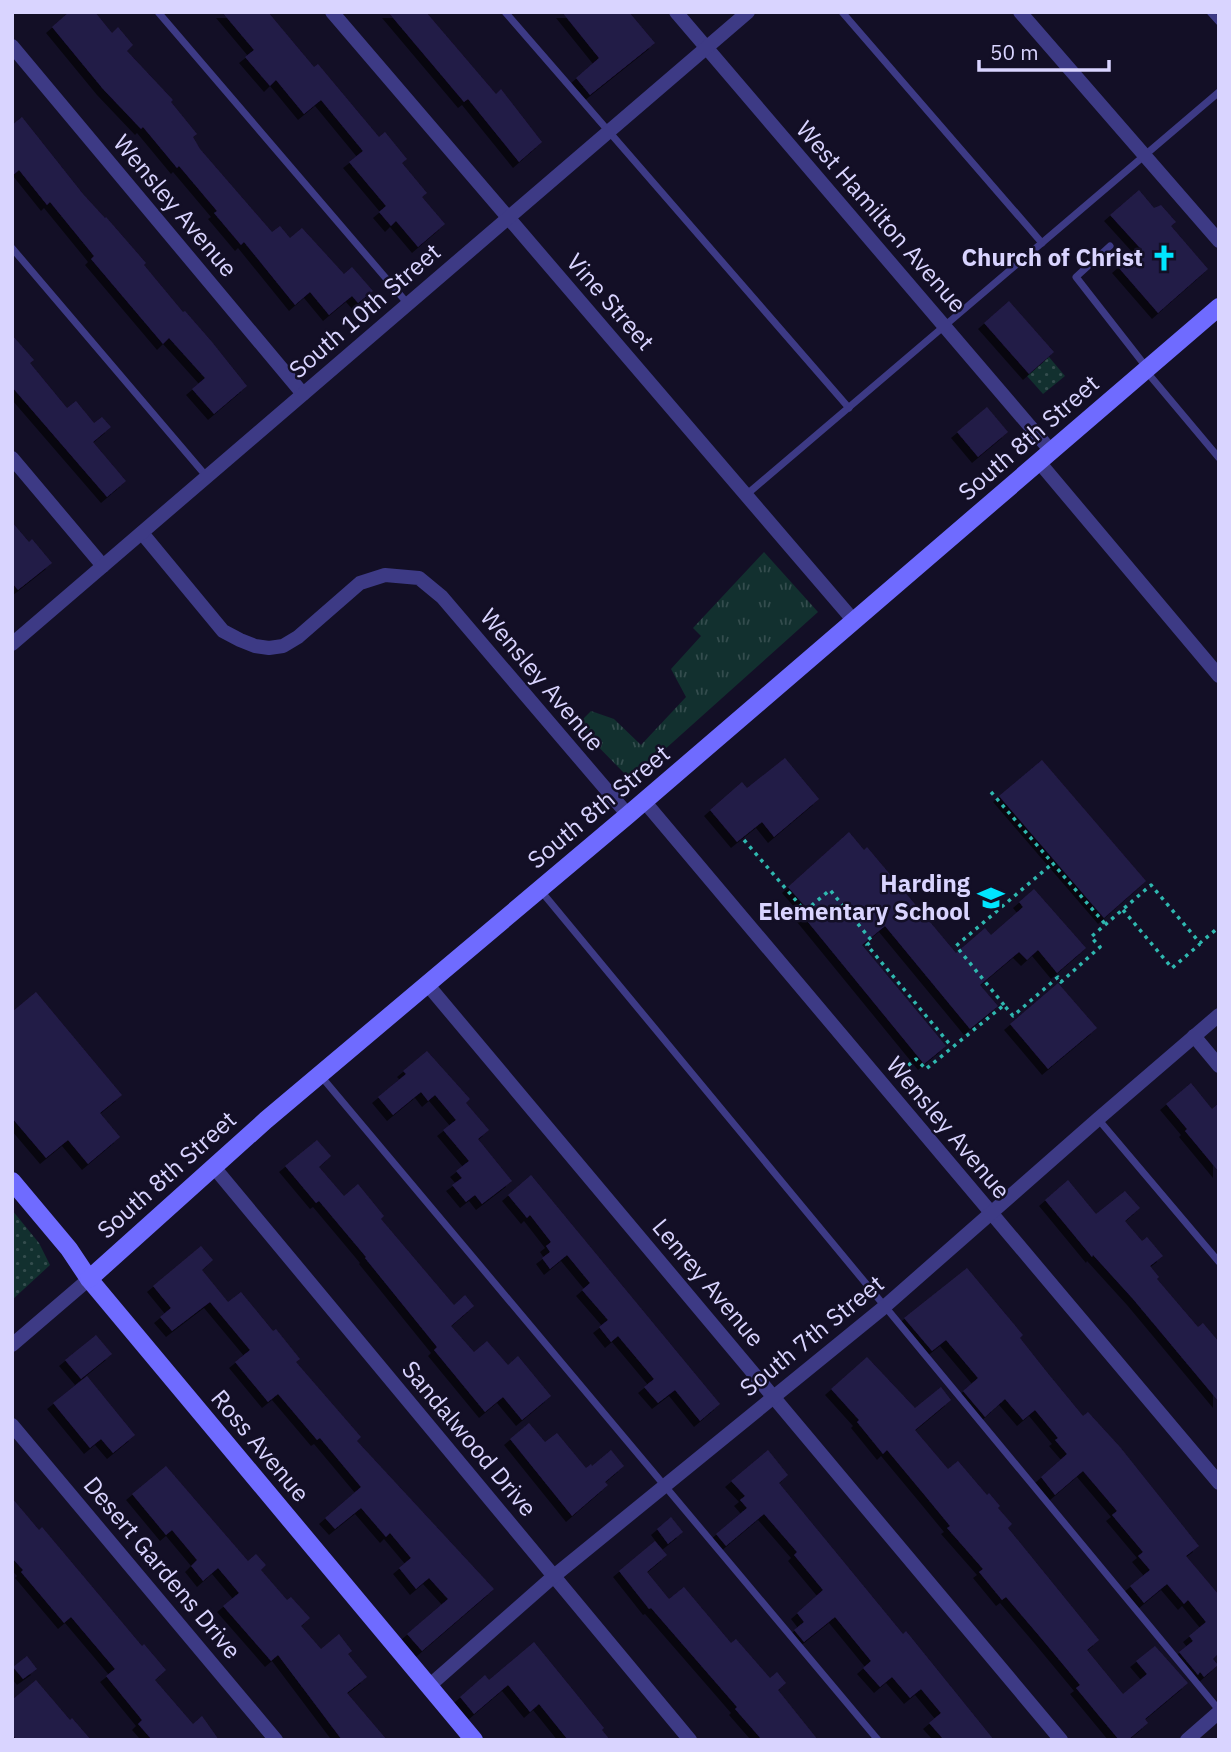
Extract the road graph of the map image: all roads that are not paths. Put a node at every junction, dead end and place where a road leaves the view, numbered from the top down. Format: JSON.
{"nodes":[{"id":1,"x":158,"y":12,"type":"edge"},
{"id":2,"x":332,"y":12,"type":"edge"},
{"id":3,"x":505,"y":12,"type":"edge"},
{"id":4,"x":676,"y":12,"type":"edge"},
{"id":5,"x":748,"y":12,"type":"edge"},
{"id":6,"x":842,"y":12,"type":"edge"},
{"id":7,"x":1020,"y":12,"type":"edge"},
{"id":8,"x":1210,"y":12,"type":"edge"},
{"id":9,"x":1219,"y":22,"type":"edge"},
{"id":10,"x":12,"y":46,"type":"edge"},
{"id":11,"x":706,"y":48,"type":"junction"},
{"id":12,"x":1219,"y":92,"type":"edge"},
{"id":13,"x":609,"y":132,"type":"junction"},
{"id":14,"x":1144,"y":157,"type":"junction"},
{"id":15,"x":508,"y":218,"type":"junction"},
{"id":16,"x":1219,"y":241,"type":"edge"},
{"id":17,"x":1042,"y":243,"type":"junction"},
{"id":18,"x":1110,"y":246,"type":"dead end"},
{"id":19,"x":12,"y":248,"type":"edge"},
{"id":20,"x":408,"y":304,"type":"junction"},
{"id":21,"x":1219,"y":307,"type":"edge"},
{"id":22,"x":944,"y":326,"type":"junction"},
{"id":23,"x":1146,"y":370,"type":"junction"},
{"id":24,"x":303,"y":394,"type":"junction"},
{"id":25,"x":849,"y":408,"type":"junction"},
{"id":26,"x":1045,"y":457,"type":"junction"},
{"id":27,"x":12,"y":458,"type":"edge"},
{"id":28,"x":1219,"y":458,"type":"edge"},
{"id":29,"x":207,"y":477,"type":"junction"},
{"id":30,"x":746,"y":495,"type":"junction"},
{"id":31,"x":142,"y":533,"type":"junction"},
{"id":32,"x":103,"y":566,"type":"junction"},
{"id":33,"x":854,"y":621,"type":"junction"},
{"id":34,"x":12,"y":644,"type":"edge"},
{"id":35,"x":1219,"y":676,"type":"edge"},
{"id":36,"x":644,"y":801,"type":"junction"},
{"id":37,"x":628,"y":815,"type":"junction"},
{"id":38,"x":539,"y":890,"type":"junction"},
{"id":39,"x":427,"y":984,"type":"junction"},
{"id":40,"x":1219,"y":1015,"type":"edge"},
{"id":41,"x":1194,"y":1036,"type":"junction"},
{"id":42,"x":1219,"y":1066,"type":"edge"},
{"id":43,"x":320,"y":1075,"type":"junction"},
{"id":44,"x":1098,"y":1119,"type":"junction"},
{"id":45,"x":213,"y":1166,"type":"junction"},
{"id":46,"x":12,"y":1181,"type":"edge"},
{"id":47,"x":991,"y":1215,"type":"junction"},
{"id":48,"x":1219,"y":1262,"type":"edge"},
{"id":49,"x":89,"y":1279,"type":"junction"},
{"id":50,"x":883,"y":1308,"type":"junction"},
{"id":51,"x":12,"y":1345,"type":"edge"},
{"id":52,"x":774,"y":1397,"type":"junction"},
{"id":53,"x":12,"y":1425,"type":"edge"},
{"id":54,"x":1219,"y":1483,"type":"edge"},
{"id":55,"x":665,"y":1486,"type":"junction"},
{"id":56,"x":554,"y":1577,"type":"junction"},
{"id":57,"x":429,"y":1686,"type":"junction"},
{"id":58,"x":1219,"y":1711,"type":"edge"},
{"id":59,"x":276,"y":1740,"type":"edge"},
{"id":60,"x":474,"y":1740,"type":"edge"},
{"id":61,"x":690,"y":1740,"type":"edge"},
{"id":62,"x":878,"y":1740,"type":"edge"},
{"id":63,"x":1061,"y":1740,"type":"edge"},
{"id":64,"x":1187,"y":1740,"type":"edge"}],
"edges":[{"from":1,"to":20,"type":"lane"},
{"from":2,"to":15,"type":"street","name":"Vine Street"},
{"from":3,"to":13,"type":"lane"},
{"from":4,"to":11,"type":"street","name":"West Hamilton Avenue"},
{"from":5,"to":11,"type":"street","name":"South 10th Street"},
{"from":6,"to":17,"type":"lane"},
{"from":7,"to":14,"type":"street"},
{"from":8,"to":9,"type":"lane"},
{"from":10,"to":24,"type":"street","name":"Wensley Avenue"},
{"from":11,"to":13,"type":"street","name":"South 10th Street"},
{"from":11,"to":22,"type":"street","name":"West Hamilton Avenue"},
{"from":12,"to":14,"type":"lane"},
{"from":13,"to":15,"type":"street","name":"South 10th Street"},
{"from":13,"to":25,"type":"lane"},
{"from":14,"to":16,"type":"street"},
{"from":14,"to":17,"type":"lane"},
{"from":15,"to":20,"type":"street","name":"South 10th Street"},
{"from":15,"to":30,"type":"street","name":"Vine Street"},
{"from":17,"to":22,"type":"lane"},
{"from":18,"to":23,"type":"lane"},
{"from":19,"to":29,"type":"lane"},
{"from":20,"to":24,"type":"street","name":"South 10th Street"},
{"from":21,"to":23,"type":"street","name":"South 8th Street"},
{"from":22,"to":25,"type":"lane"},
{"from":22,"to":26,"type":"street","name":"West Hamilton Avenue"},
{"from":23,"to":26,"type":"street","name":"South 8th Street"},
{"from":23,"to":28,"type":"lane"},
{"from":24,"to":29,"type":"street","name":"South 10th Street"},
{"from":25,"to":30,"type":"lane"},
{"from":26,"to":33,"type":"street","name":"South 8th Street"},
{"from":26,"to":35,"type":"street","name":"West Hamilton Avenue"},
{"from":27,"to":32,"type":"street"},
{"from":29,"to":31,"type":"street","name":"South 10th Street"},
{"from":30,"to":33,"type":"street","name":"Vine Street"},
{"from":31,"to":32,"type":"street","name":"South 10th Street"},
{"from":31,"to":37,"type":"street","name":"Wensley Avenue"},
{"from":32,"to":34,"type":"street","name":"South 10th Street"},
{"from":33,"to":36,"type":"street","name":"South 8th Street"},
{"from":36,"to":37,"type":"street","name":"South 8th Street"},
{"from":36,"to":47,"type":"street","name":"Wensley Avenue"},
{"from":37,"to":38,"type":"street","name":"South 8th Street"},
{"from":38,"to":39,"type":"street","name":"South 8th Street"},
{"from":38,"to":50,"type":"lane"},
{"from":39,"to":43,"type":"street","name":"South 8th Street"},
{"from":39,"to":52,"type":"street","name":"Lenrey Avenue"},
{"from":40,"to":41,"type":"street","name":"South 7th Street"},
{"from":41,"to":42,"type":"street"},
{"from":41,"to":44,"type":"street","name":"South 7th Street"},
{"from":43,"to":45,"type":"street","name":"South 8th Street"},
{"from":43,"to":55,"type":"lane"},
{"from":44,"to":47,"type":"street","name":"South 7th Street"},
{"from":44,"to":48,"type":"lane"},
{"from":45,"to":49,"type":"street","name":"South 8th Street"},
{"from":45,"to":56,"type":"street","name":"Sandalwood Drive"},
{"from":46,"to":49,"type":"street","name":"Ross Avenue"},
{"from":47,"to":50,"type":"street","name":"South 7th Street"},
{"from":47,"to":54,"type":"street","name":"Wensley Avenue"},
{"from":49,"to":51,"type":"street","name":"South 8th Street"},
{"from":49,"to":57,"type":"street","name":"Ross Avenue"},
{"from":50,"to":52,"type":"street","name":"South 7th Street"},
{"from":50,"to":58,"type":"lane"},
{"from":52,"to":55,"type":"street","name":"South 7th Street"},
{"from":52,"to":63,"type":"street","name":"Lenrey Avenue"},
{"from":53,"to":59,"type":"street","name":"Desert Gardens Drive"},
{"from":55,"to":56,"type":"street","name":"South 7th Street"},
{"from":55,"to":62,"type":"lane"},
{"from":56,"to":57,"type":"street","name":"South 7th Street"},
{"from":56,"to":61,"type":"street","name":"Sandalwood Drive"},
{"from":57,"to":60,"type":"street","name":"Ross Avenue"},
{"from":58,"to":64,"type":"street"}]}
